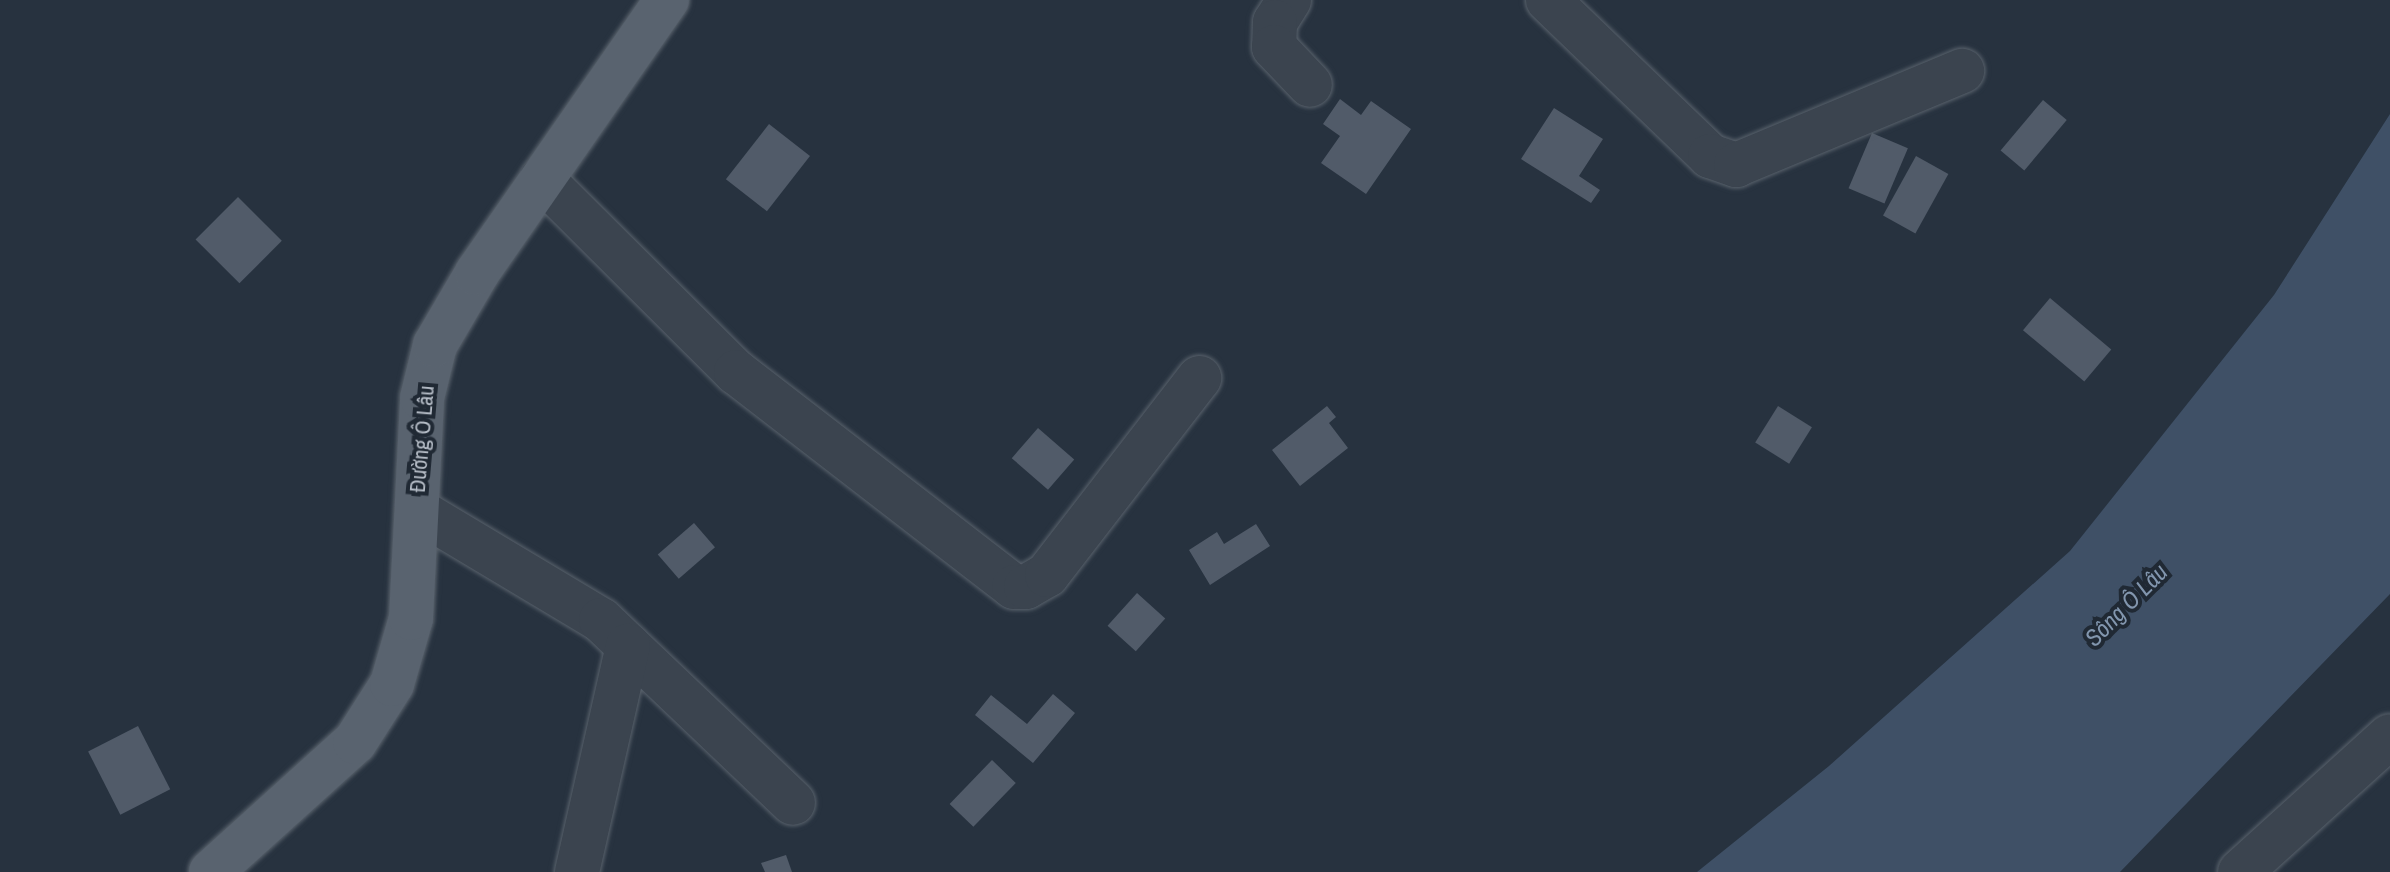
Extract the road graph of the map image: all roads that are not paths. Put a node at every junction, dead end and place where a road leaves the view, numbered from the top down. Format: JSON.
{"nodes":[{"id":1,"x":667,"y":0,"type":"edge"},
{"id":2,"x":1289,"y":0,"type":"edge"},
{"id":3,"x":1548,"y":0,"type":"edge"},
{"id":4,"x":1962,"y":71,"type":"dead end"},
{"id":5,"x":1310,"y":85,"type":"dead end"},
{"id":6,"x":542,"y":179,"type":"junction"},
{"id":7,"x":1199,"y":378,"type":"dead end"},
{"id":8,"x":417,"y":510,"type":"junction"},
{"id":9,"x":628,"y":646,"type":"junction"},
{"id":10,"x":2390,"y":736,"type":"edge"},
{"id":11,"x":793,"y":803,"type":"dead end"},
{"id":12,"x":211,"y":872,"type":"edge"},
{"id":13,"x":577,"y":872,"type":"edge"},
{"id":14,"x":2240,"y":872,"type":"edge"}],
"edges":[{"from":1,"to":6,"type":"main road","name":"Đường Ô Lâu"},
{"from":2,"to":5,"type":"street"},
{"from":3,"to":4,"type":"street"},
{"from":6,"to":7,"type":"street"},
{"from":6,"to":8,"type":"main road","name":"Đường Ô Lâu"},
{"from":8,"to":9,"type":"street"},
{"from":8,"to":12,"type":"main road","name":"Đường Ô Lâu"},
{"from":9,"to":11,"type":"street"},
{"from":9,"to":13,"type":"street"},
{"from":10,"to":14,"type":"street"}]}
